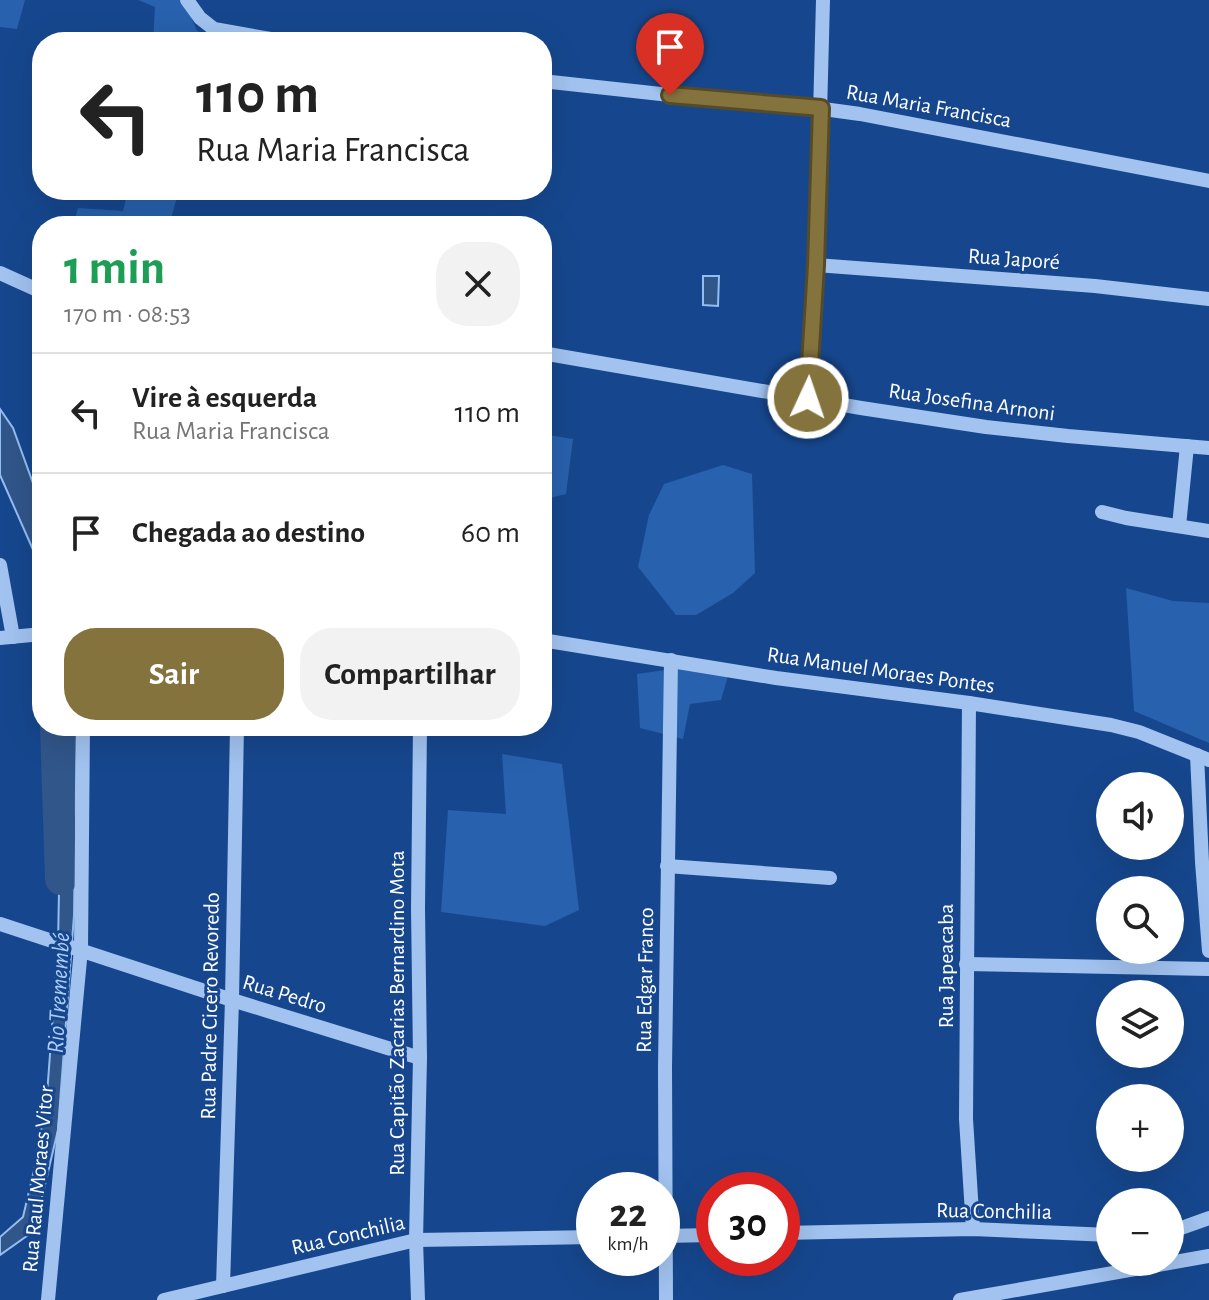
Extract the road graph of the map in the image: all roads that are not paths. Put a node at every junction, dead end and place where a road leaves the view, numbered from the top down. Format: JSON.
{"nodes":[{"id":1,"x":187,"y":0,"type":"edge"},
{"id":2,"x":823,"y":0,"type":"edge"},
{"id":3,"x":231,"y":32,"type":"edge"},
{"id":4,"x":552,"y":82,"type":"edge"},
{"id":5,"x":821,"y":108,"type":"junction"},
{"id":6,"x":1209,"y":181,"type":"edge"},
{"id":7,"x":816,"y":265,"type":"junction"},
{"id":8,"x":0,"y":273,"type":"edge"},
{"id":9,"x":32,"y":287,"type":"edge"},
{"id":10,"x":1209,"y":299,"type":"edge"},
{"id":11,"x":552,"y":355,"type":"edge"},
{"id":12,"x":808,"y":398,"type":"junction"},
{"id":13,"x":1187,"y":446,"type":"junction"},
{"id":14,"x":1209,"y":448,"type":"edge"},
{"id":15,"x":1102,"y":512,"type":"dead end"},
{"id":16,"x":1179,"y":526,"type":"junction"},
{"id":17,"x":1209,"y":531,"type":"edge"},
{"id":18,"x":0,"y":565,"type":"edge"},
{"id":19,"x":32,"y":635,"type":"edge"},
{"id":20,"x":6,"y":638,"type":"edge"},
{"id":21,"x":552,"y":642,"type":"edge"},
{"id":22,"x":671,"y":660,"type":"junction"},
{"id":23,"x":969,"y":703,"type":"junction"},
{"id":24,"x":83,"y":736,"type":"edge"},
{"id":25,"x":237,"y":736,"type":"edge"},
{"id":26,"x":420,"y":736,"type":"edge"},
{"id":27,"x":1203,"y":758,"type":"edge"},
{"id":28,"x":667,"y":866,"type":"junction"},
{"id":29,"x":830,"y":878,"type":"dead end"},
{"id":30,"x":0,"y":924,"type":"edge"},
{"id":31,"x":78,"y":948,"type":"junction"},
{"id":32,"x":1209,"y":951,"type":"edge"},
{"id":33,"x":966,"y":964,"type":"junction"},
{"id":34,"x":1209,"y":969,"type":"edge"},
{"id":35,"x":232,"y":1000,"type":"junction"},
{"id":36,"x":420,"y":1058,"type":"junction"},
{"id":37,"x":664,"y":1172,"type":"edge"},
{"id":38,"x":1209,"y":1218,"type":"edge"},
{"id":39,"x":1184,"y":1227,"type":"edge"},
{"id":40,"x":973,"y":1229,"type":"junction"},
{"id":41,"x":800,"y":1233,"type":"edge"},
{"id":42,"x":1096,"y":1234,"type":"edge"},
{"id":43,"x":576,"y":1237,"type":"edge"},
{"id":44,"x":416,"y":1240,"type":"junction"},
{"id":45,"x":1209,"y":1256,"type":"edge"},
{"id":46,"x":665,"y":1276,"type":"edge"},
{"id":47,"x":223,"y":1286,"type":"junction"},
{"id":48,"x":48,"y":1300,"type":"edge"},
{"id":49,"x":164,"y":1300,"type":"edge"},
{"id":50,"x":418,"y":1300,"type":"edge"},
{"id":51,"x":666,"y":1300,"type":"edge"},
{"id":52,"x":960,"y":1300,"type":"edge"}],
"edges":[{"from":1,"to":3,"type":"street"},
{"from":2,"to":5,"type":"street"},
{"from":4,"to":5,"type":"street","name":"Rua Maria Francisca"},
{"from":5,"to":6,"type":"street","name":"Rua Maria Francisca"},
{"from":5,"to":7,"type":"street"},
{"from":7,"to":10,"type":"street","name":"Rua Japoré"},
{"from":7,"to":12,"type":"street"},
{"from":8,"to":9,"type":"street"},
{"from":11,"to":12,"type":"street","name":"Rua Josefina Arnoni"},
{"from":12,"to":13,"type":"street","name":"Rua Josefina Arnoni"},
{"from":13,"to":14,"type":"street","name":"Rua Josefina Arnoni"},
{"from":13,"to":16,"type":"street"},
{"from":15,"to":16,"type":"street"},
{"from":16,"to":17,"type":"street"},
{"from":18,"to":20,"type":"street"},
{"from":19,"to":20,"type":"street"},
{"from":21,"to":22,"type":"street","name":"Rua Manuel Moraes Pontes"},
{"from":22,"to":23,"type":"street","name":"Rua Manuel Moraes Pontes"},
{"from":22,"to":28,"type":"street","name":"Rua Edgar Franco"},
{"from":23,"to":27,"type":"street","name":"Rua Manuel Moraes Pontes"},
{"from":23,"to":33,"type":"street","name":"Rua Japeacaba"},
{"from":24,"to":31,"type":"street","name":"Rua Raul Moraes Vitor"},
{"from":25,"to":35,"type":"street","name":"Rua Padre Cicero Revoredo"},
{"from":26,"to":36,"type":"street","name":"Rua Capitão Zacarias Bernardino Mota"},
{"from":27,"to":32,"type":"street"},
{"from":28,"to":29,"type":"street"},
{"from":28,"to":37,"type":"street","name":"Rua Edgar Franco"},
{"from":30,"to":31,"type":"street","name":"Rua Pedro"},
{"from":31,"to":35,"type":"street","name":"Rua Pedro"},
{"from":31,"to":48,"type":"street","name":"Rua Raul Moraes Vitor"},
{"from":33,"to":34,"type":"street"},
{"from":33,"to":40,"type":"street","name":"Rua Japeacaba"},
{"from":35,"to":36,"type":"street","name":"Rua Pedro"},
{"from":35,"to":47,"type":"street","name":"Rua Padre Cicero Revoredo"},
{"from":36,"to":44,"type":"street","name":"Rua Capitão Zacarias Bernardino Mota"},
{"from":38,"to":39,"type":"street"},
{"from":40,"to":41,"type":"street","name":"Rua Conchilia"},
{"from":40,"to":42,"type":"street","name":"Rua Conchilia"},
{"from":43,"to":44,"type":"street","name":"Rua Conchilia"},
{"from":44,"to":47,"type":"street","name":"Rua Conchilia"},
{"from":44,"to":50,"type":"street","name":"Rua Capitão Zacarias Bernardino Mota"},
{"from":45,"to":52,"type":"street"},
{"from":46,"to":51,"type":"street","name":"Rua Edgar Franco"},
{"from":47,"to":49,"type":"street","name":"Rua Conchilia"}]}
